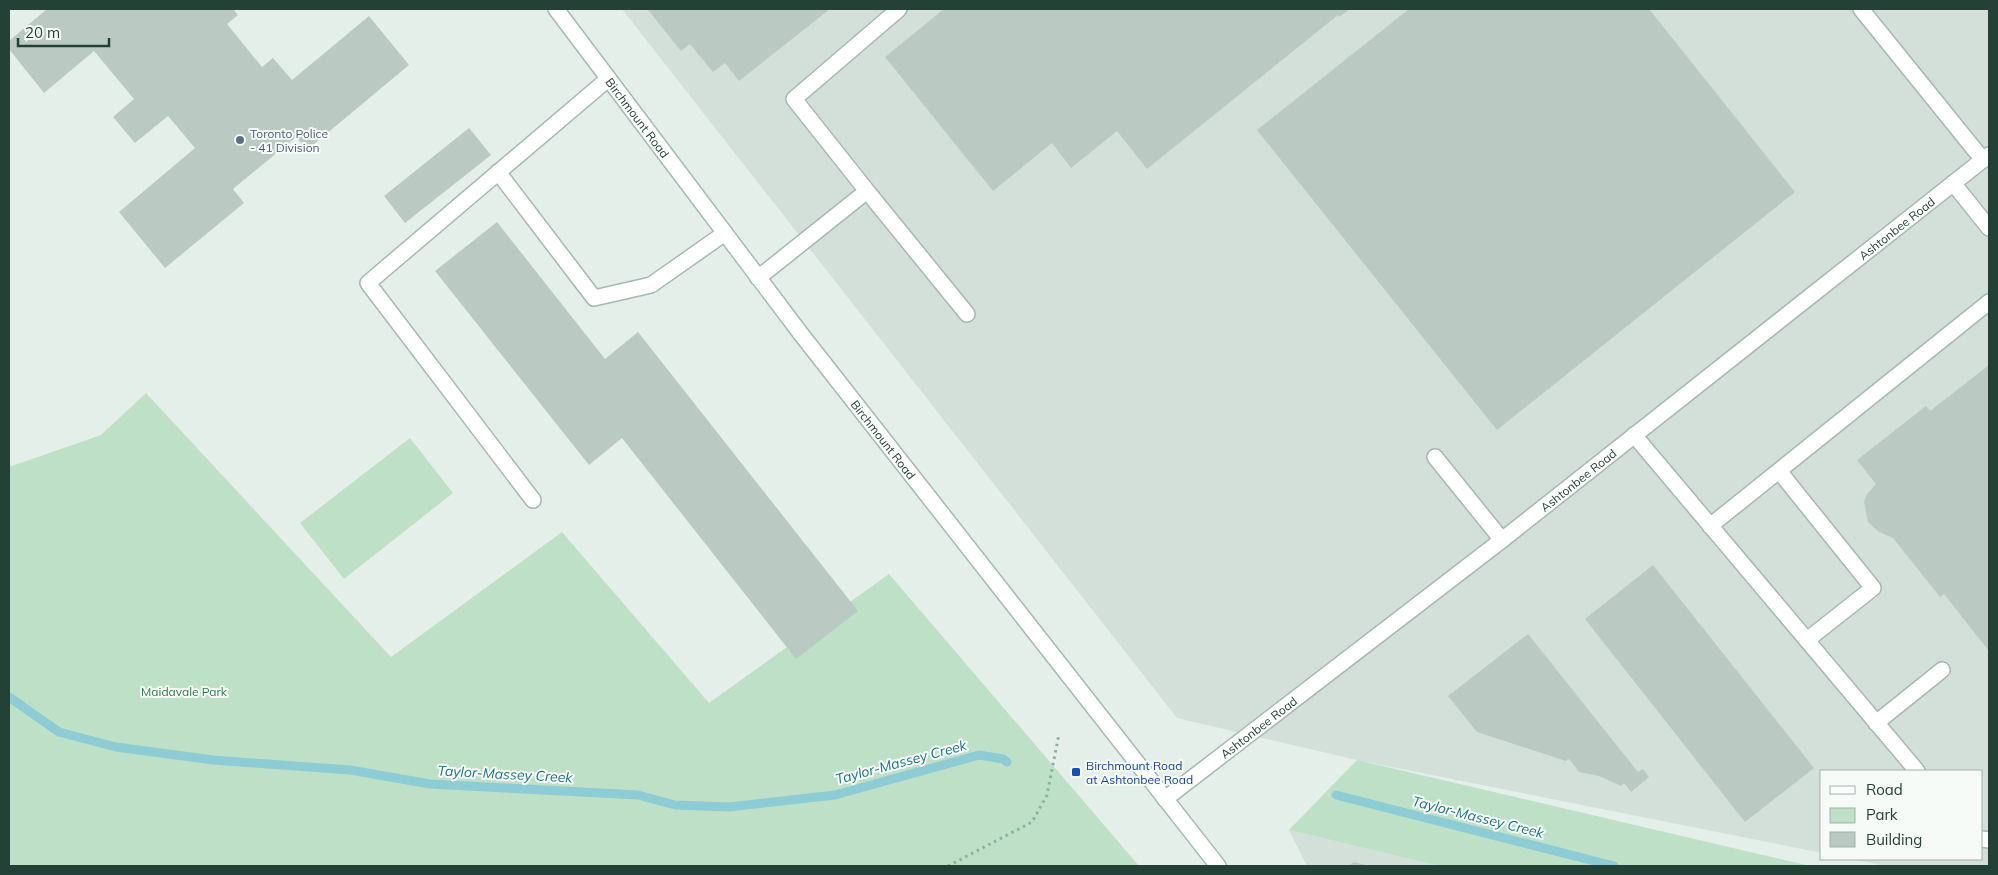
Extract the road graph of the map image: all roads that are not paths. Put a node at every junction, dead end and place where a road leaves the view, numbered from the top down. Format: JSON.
{"nodes":[{"id":1,"x":556,"y":9,"type":"edge"},
{"id":2,"x":899,"y":9,"type":"edge"},
{"id":3,"x":1861,"y":9,"type":"edge"},
{"id":4,"x":608,"y":79,"type":"junction"},
{"id":5,"x":1986,"y":157,"type":"edge"},
{"id":6,"x":498,"y":172,"type":"junction"},
{"id":7,"x":1954,"y":183,"type":"junction"},
{"id":8,"x":866,"y":190,"type":"junction"},
{"id":9,"x":1989,"y":228,"type":"edge"},
{"id":10,"x":725,"y":233,"type":"junction"},
{"id":11,"x":758,"y":278,"type":"junction"},
{"id":12,"x":1989,"y":302,"type":"edge"},
{"id":13,"x":967,"y":314,"type":"dead end"},
{"id":14,"x":1634,"y":435,"type":"junction"},
{"id":15,"x":1435,"y":457,"type":"dead end"},
{"id":16,"x":1779,"y":471,"type":"junction"},
{"id":17,"x":533,"y":500,"type":"dead end"},
{"id":18,"x":1710,"y":526,"type":"junction"},
{"id":19,"x":1502,"y":540,"type":"junction"},
{"id":20,"x":1807,"y":640,"type":"junction"},
{"id":21,"x":1942,"y":670,"type":"dead end"},
{"id":22,"x":1876,"y":723,"type":"junction"},
{"id":23,"x":1916,"y":770,"type":"edge"},
{"id":24,"x":1165,"y":799,"type":"junction"},
{"id":25,"x":1218,"y":866,"type":"edge"}],
"edges":[{"from":1,"to":4,"type":"main road","name":"Birchmount Road"},
{"from":2,"to":8,"type":"main road"},
{"from":3,"to":5,"type":"main road"},
{"from":4,"to":6,"type":"main road"},
{"from":4,"to":10,"type":"main road","name":"Birchmount Road"},
{"from":5,"to":7,"type":"main road","name":"Ashtonbee Road"},
{"from":6,"to":10,"type":"main road"},
{"from":6,"to":17,"type":"main road"},
{"from":7,"to":9,"type":"main road"},
{"from":7,"to":14,"type":"main road","name":"Ashtonbee Road"},
{"from":8,"to":11,"type":"main road"},
{"from":8,"to":13,"type":"main road"},
{"from":10,"to":11,"type":"main road","name":"Birchmount Road"},
{"from":11,"to":24,"type":"main road","name":"Birchmount Road"},
{"from":12,"to":16,"type":"main road"},
{"from":14,"to":18,"type":"main road"},
{"from":14,"to":19,"type":"main road","name":"Ashtonbee Road"},
{"from":15,"to":19,"type":"main road"},
{"from":16,"to":18,"type":"main road"},
{"from":16,"to":20,"type":"main road"},
{"from":18,"to":20,"type":"main road"},
{"from":19,"to":24,"type":"main road","name":"Ashtonbee Road"},
{"from":20,"to":22,"type":"main road"},
{"from":21,"to":22,"type":"main road"},
{"from":22,"to":23,"type":"main road"},
{"from":24,"to":25,"type":"main road","name":"Birchmount Road"}]}
